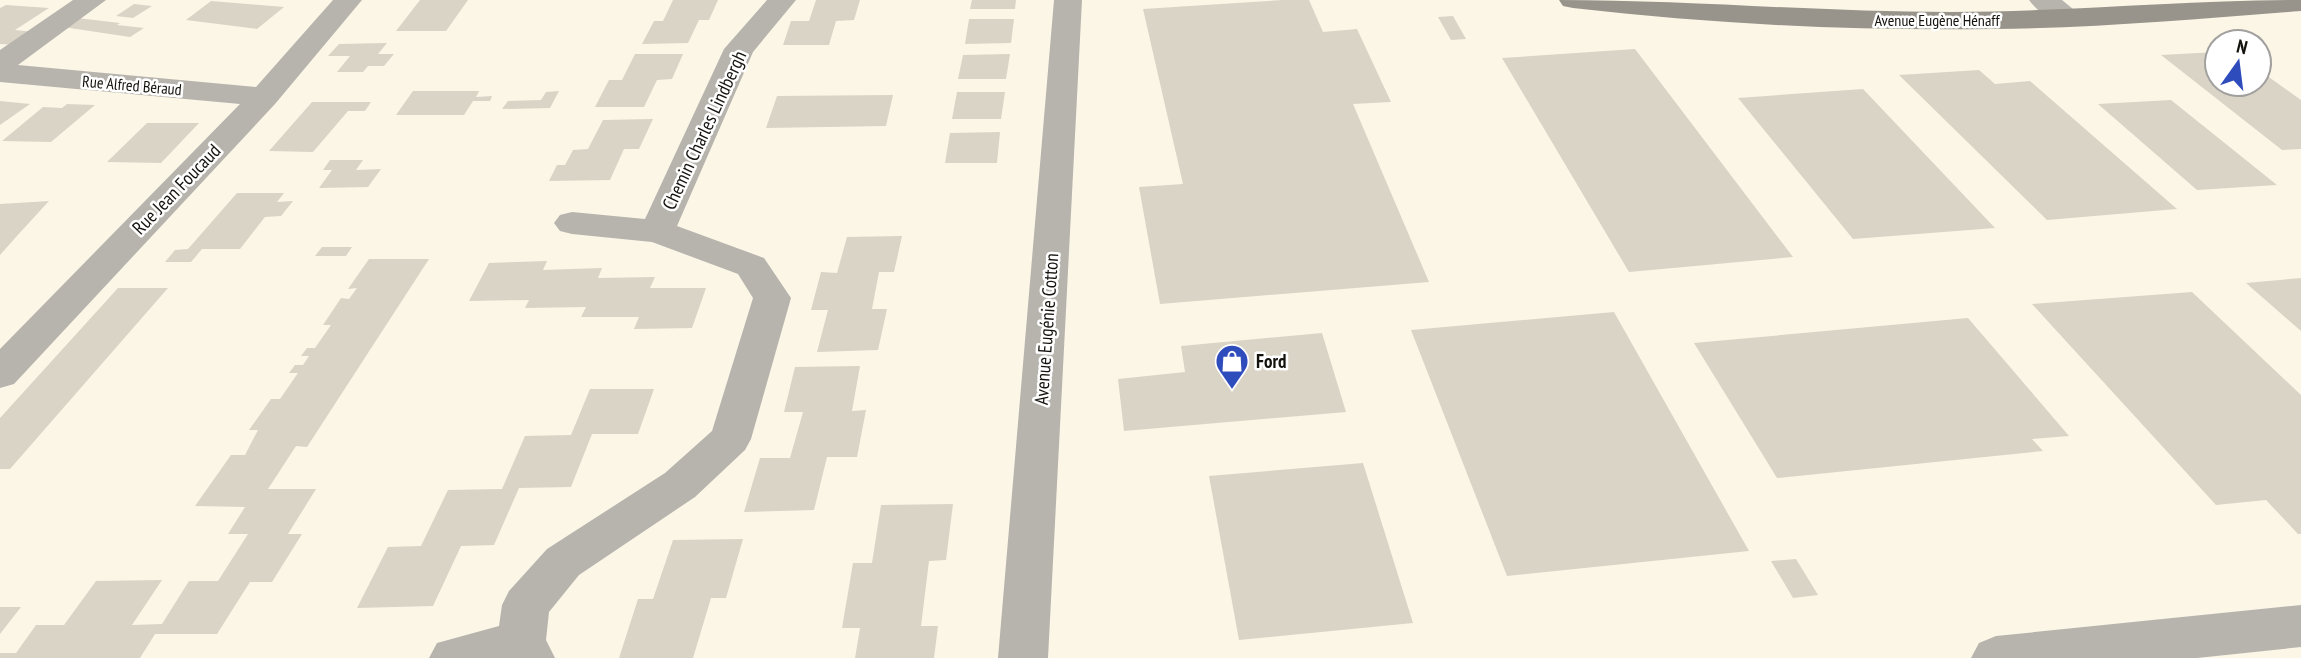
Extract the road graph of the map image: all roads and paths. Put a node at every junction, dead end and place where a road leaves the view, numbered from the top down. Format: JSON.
{"nodes":[{"id":1,"x":92,"y":0,"type":"edge"},
{"id":2,"x":348,"y":0,"type":"edge"},
{"id":3,"x":782,"y":0,"type":"edge"},
{"id":4,"x":1068,"y":0,"type":"edge"},
{"id":5,"x":1573,"y":0,"type":"edge"},
{"id":6,"x":2043,"y":0,"type":"edge"},
{"id":7,"x":2301,"y":3,"type":"edge"},
{"id":8,"x":2070,"y":18,"type":"junction"},
{"id":9,"x":0,"y":64,"type":"edge"},
{"id":10,"x":0,"y":73,"type":"edge"},
{"id":11,"x":264,"y":97,"type":"junction"},
{"id":12,"x":572,"y":223,"type":"dead end"},
{"id":13,"x":657,"y":231,"type":"junction"},
{"id":14,"x":0,"y":373,"type":"edge"},
{"id":15,"x":2301,"y":626,"type":"edge"},
{"id":16,"x":526,"y":651,"type":"edge"},
{"id":17,"x":454,"y":658,"type":"edge"},
{"id":18,"x":1023,"y":658,"type":"edge"},
{"id":19,"x":1996,"y":658,"type":"edge"}],
"edges":[{"from":1,"to":9,"type":"street"},
{"from":2,"to":11,"type":"street","name":"Rue Jean Foucaud"},
{"from":3,"to":13,"type":"street","name":"Chemin Charles Lindbergh"},
{"from":4,"to":18,"type":"street","name":"Avenue Eugénie Cotton"},
{"from":5,"to":8,"type":"main road","name":"Avenue Eugène Hénaff"},
{"from":6,"to":8,"type":"street"},
{"from":7,"to":8,"type":"main road","name":"Avenue Eugène Hénaff"},
{"from":10,"to":11,"type":"street","name":"Rue Alfred Béraud"},
{"from":11,"to":14,"type":"street","name":"Rue Jean Foucaud"},
{"from":12,"to":13,"type":"street","name":"Chemin Charles Lindbergh"},
{"from":13,"to":16,"type":"street","name":"Chemin Charles Lindbergh"},
{"from":15,"to":19,"type":"street"},
{"from":16,"to":17,"type":"street","name":"Chemin Charles Lindbergh"}]}
